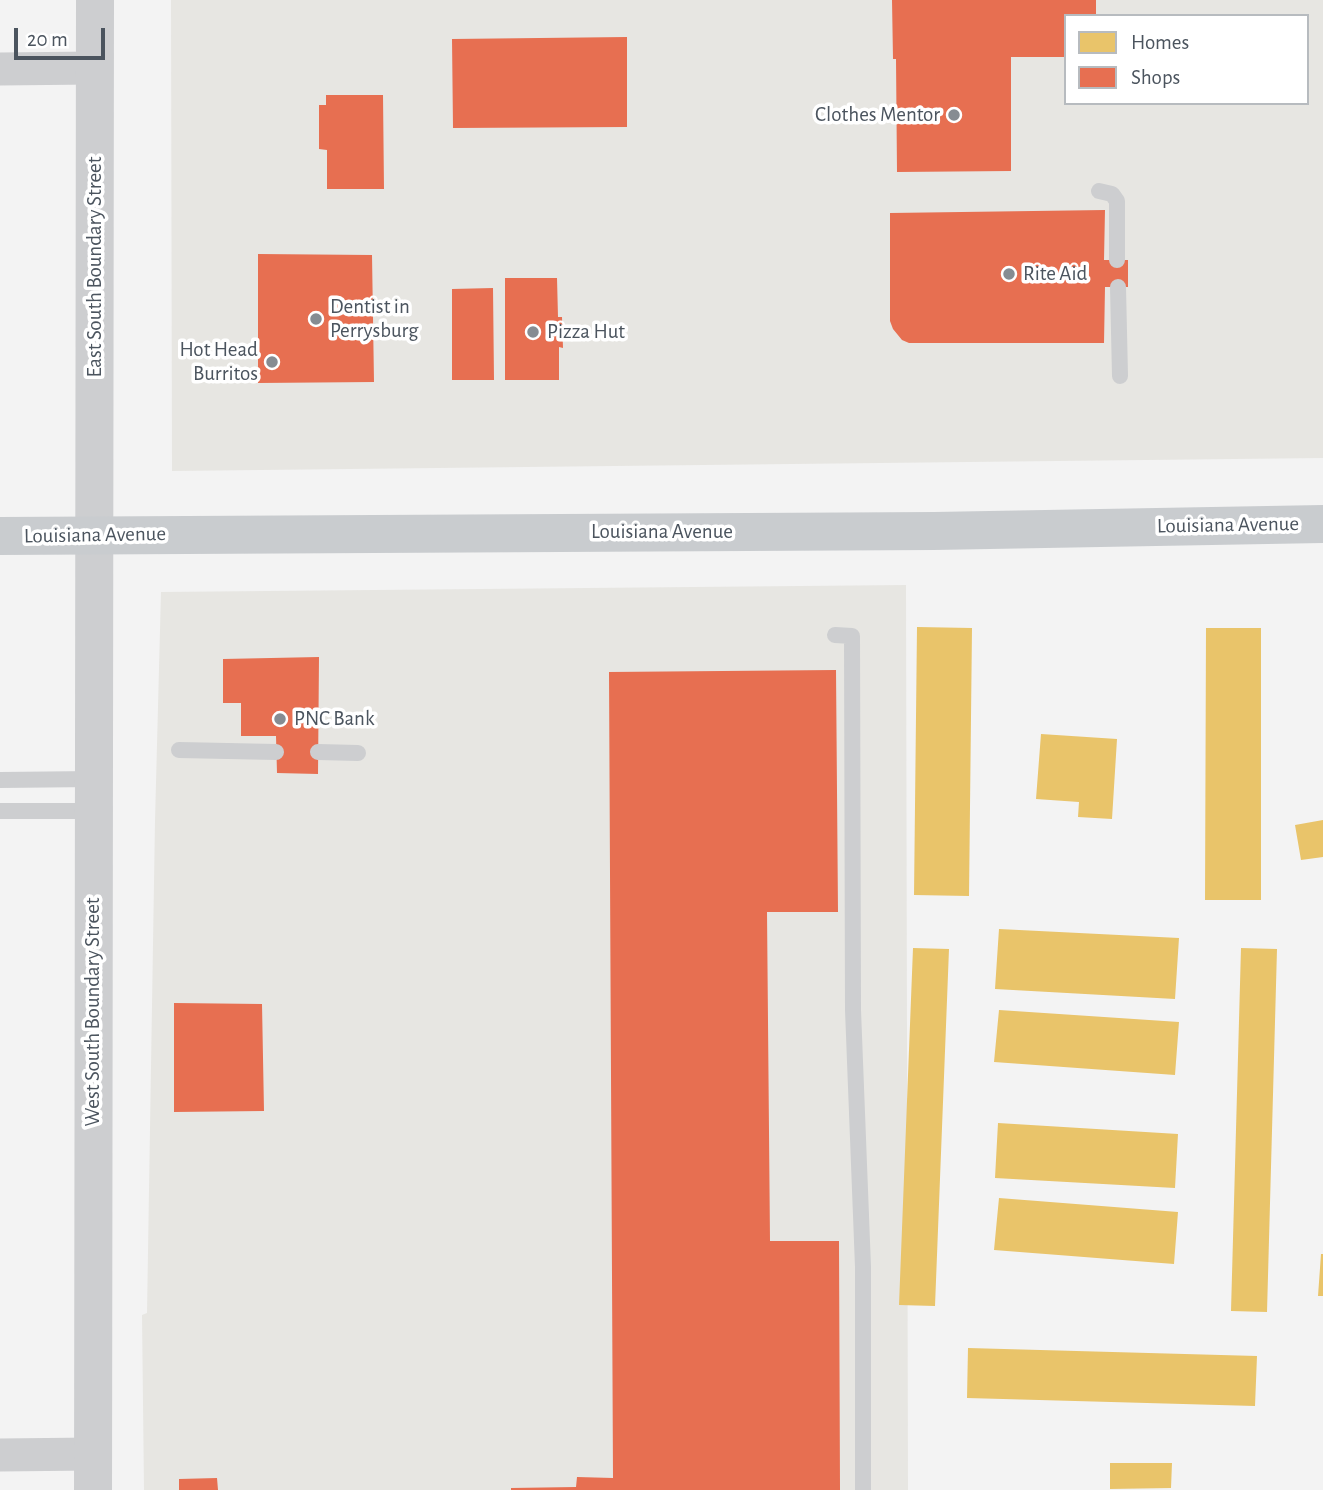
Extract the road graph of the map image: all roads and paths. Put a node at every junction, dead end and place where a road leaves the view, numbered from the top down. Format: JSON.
{"nodes":[{"id":1,"x":95,"y":0,"type":"edge"},
{"id":2,"x":94,"y":68,"type":"junction"},
{"id":3,"x":0,"y":69,"type":"edge"},
{"id":4,"x":1099,"y":191,"type":"dead end"},
{"id":5,"x":1117,"y":260,"type":"dead end"},
{"id":6,"x":1118,"y":287,"type":"dead end"},
{"id":7,"x":1120,"y":376,"type":"dead end"},
{"id":8,"x":1323,"y":524,"type":"edge"},
{"id":9,"x":94,"y":534,"type":"junction"},
{"id":10,"x":0,"y":536,"type":"edge"},
{"id":11,"x":835,"y":635,"type":"dead end"},
{"id":12,"x":179,"y":750,"type":"dead end"},
{"id":13,"x":276,"y":752,"type":"dead end"},
{"id":14,"x":318,"y":752,"type":"dead end"},
{"id":15,"x":358,"y":753,"type":"dead end"},
{"id":16,"x":0,"y":780,"type":"edge"},
{"id":17,"x":94,"y":795,"type":"junction"},
{"id":18,"x":0,"y":811,"type":"edge"},
{"id":19,"x":0,"y":1455,"type":"edge"},
{"id":20,"x":93,"y":1472,"type":"edge"},
{"id":21,"x":863,"y":1490,"type":"edge"}],
"edges":[{"from":1,"to":2,"type":"street","name":"East South Boundary Street"},
{"from":2,"to":3,"type":"street"},
{"from":2,"to":9,"type":"street","name":"East South Boundary Street"},
{"from":4,"to":5,"type":"lane"},
{"from":6,"to":7,"type":"lane"},
{"from":8,"to":9,"type":"main road","name":"Louisiana Avenue"},
{"from":9,"to":10,"type":"main road","name":"Louisiana Avenue"},
{"from":9,"to":17,"type":"street","name":"West South Boundary Street"},
{"from":11,"to":21,"type":"lane"},
{"from":12,"to":13,"type":"lane"},
{"from":14,"to":15,"type":"lane"},
{"from":16,"to":17,"type":"lane"},
{"from":17,"to":18,"type":"lane"},
{"from":17,"to":20,"type":"street","name":"West South Boundary Street"},
{"from":19,"to":20,"type":"street"}]}
